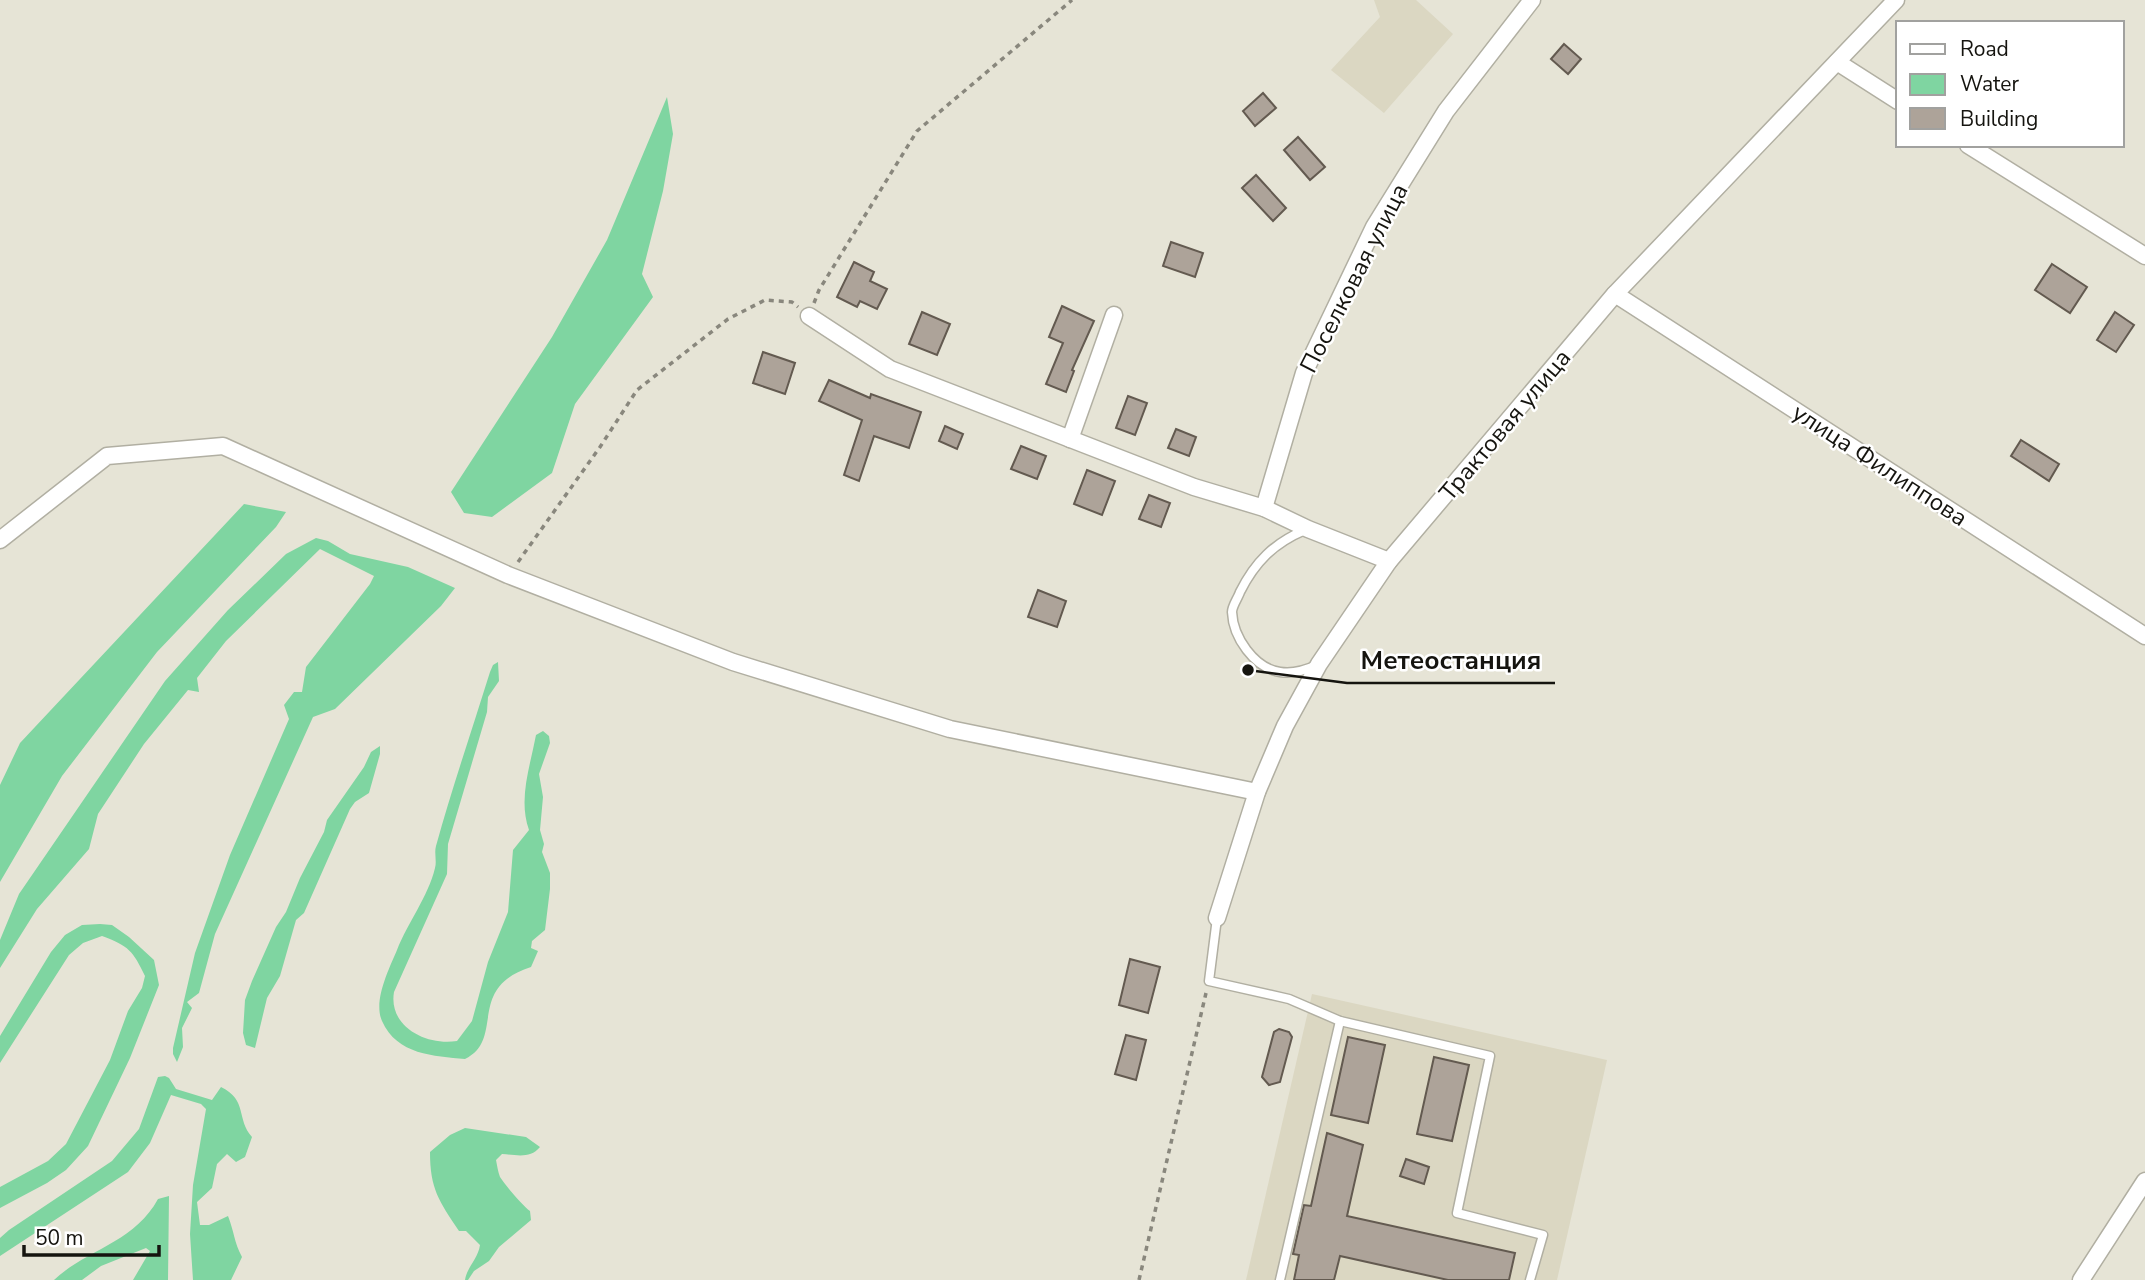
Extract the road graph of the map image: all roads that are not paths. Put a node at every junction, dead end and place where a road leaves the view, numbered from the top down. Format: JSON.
{"nodes":[{"id":1,"x":1532,"y":0,"type":"edge"},
{"id":2,"x":1896,"y":0,"type":"edge"},
{"id":3,"x":1837,"y":62,"type":"junction"},
{"id":4,"x":1896,"y":100,"type":"edge"},
{"id":5,"x":1971,"y":147,"type":"edge"},
{"id":6,"x":2145,"y":256,"type":"edge"},
{"id":7,"x":1615,"y":294,"type":"junction"},
{"id":8,"x":1114,"y":315,"type":"dead end"},
{"id":9,"x":809,"y":316,"type":"road end"},
{"id":10,"x":1070,"y":439,"type":"junction"},
{"id":11,"x":1264,"y":508,"type":"junction"},
{"id":12,"x":1308,"y":528,"type":"junction"},
{"id":13,"x":0,"y":540,"type":"edge"},
{"id":14,"x":1390,"y":561,"type":"junction"},
{"id":15,"x":2145,"y":636,"type":"edge"},
{"id":16,"x":1319,"y":664,"type":"junction"},
{"id":17,"x":1257,"y":792,"type":"junction"},
{"id":18,"x":1217,"y":918,"type":"joint"},
{"id":19,"x":1340,"y":1021,"type":"junction"},
{"id":20,"x":2145,"y":1181,"type":"edge"},
{"id":21,"x":1279,"y":1280,"type":"edge"},
{"id":22,"x":1530,"y":1280,"type":"edge"},
{"id":23,"x":2081,"y":1280,"type":"edge"}],
"edges":[{"from":1,"to":11,"type":"street","name":"Поселковая улица"},
{"from":2,"to":3,"type":"street","name":"Трактовая улица"},
{"from":3,"to":4,"type":"street"},
{"from":3,"to":7,"type":"street","name":"Трактовая улица"},
{"from":5,"to":6,"type":"street"},
{"from":7,"to":14,"type":"street","name":"Трактовая улица"},
{"from":7,"to":15,"type":"street","name":"улица Филиппова"},
{"from":8,"to":10,"type":"street"},
{"from":9,"to":10,"type":"street"},
{"from":10,"to":11,"type":"street"},
{"from":11,"to":12,"type":"street"},
{"from":12,"to":14,"type":"street"},
{"from":12,"to":16,"type":"lane"},
{"from":13,"to":17,"type":"street"},
{"from":14,"to":16,"type":"street","name":"Трактовая улица"},
{"from":16,"to":17,"type":"street","name":"Трактовая улица"},
{"from":17,"to":18,"type":"street","name":"Трактовая улица"},
{"from":18,"to":19,"type":"lane"},
{"from":19,"to":21,"type":"lane"},
{"from":19,"to":22,"type":"lane"},
{"from":20,"to":23,"type":"street"}]}
